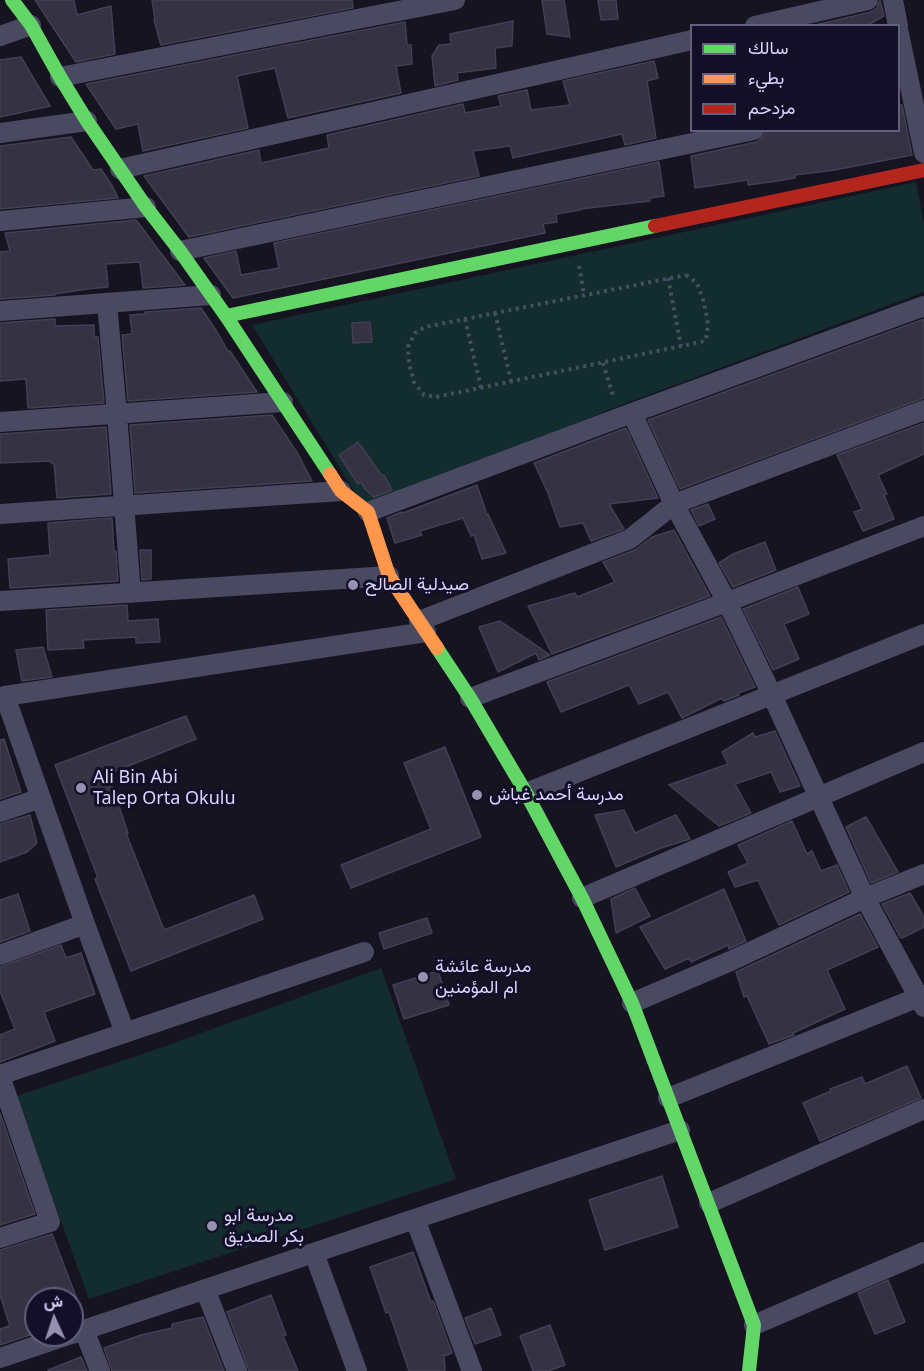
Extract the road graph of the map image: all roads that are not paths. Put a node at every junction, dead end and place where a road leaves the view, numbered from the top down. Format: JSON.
{"nodes":[{"id":1,"x":12,"y":0,"type":"edge"},
{"id":2,"x":455,"y":0,"type":"edge"},
{"id":3,"x":868,"y":0,"type":"edge"},
{"id":4,"x":892,"y":0,"type":"edge"},
{"id":5,"x":764,"y":24,"type":"edge"},
{"id":6,"x":897,"y":24,"type":"edge"},
{"id":7,"x":31,"y":25,"type":"junction"},
{"id":8,"x":0,"y":36,"type":"edge"},
{"id":9,"x":900,"y":37,"type":"edge"},
{"id":10,"x":690,"y":40,"type":"edge"},
{"id":11,"x":60,"y":77,"type":"junction"},
{"id":12,"x":912,"y":97,"type":"edge"},
{"id":13,"x":87,"y":121,"type":"junction"},
{"id":14,"x":745,"y":132,"type":"edge"},
{"id":15,"x":0,"y":133,"type":"edge"},
{"id":16,"x":924,"y":153,"type":"edge"},
{"id":17,"x":120,"y":169,"type":"junction"},
{"id":18,"x":924,"y":170,"type":"edge"},
{"id":19,"x":146,"y":207,"type":"junction"},
{"id":20,"x":0,"y":221,"type":"edge"},
{"id":21,"x":180,"y":251,"type":"junction"},
{"id":22,"x":210,"y":295,"type":"junction"},
{"id":23,"x":107,"y":303,"type":"junction"},
{"id":24,"x":924,"y":306,"type":"edge"},
{"id":25,"x":0,"y":311,"type":"edge"},
{"id":26,"x":226,"y":316,"type":"junction"},
{"id":27,"x":283,"y":402,"type":"junction"},
{"id":28,"x":924,"y":410,"type":"edge"},
{"id":29,"x":117,"y":414,"type":"junction"},
{"id":30,"x":626,"y":415,"type":"junction"},
{"id":31,"x":0,"y":422,"type":"edge"},
{"id":32,"x":341,"y":491,"type":"junction"},
{"id":33,"x":674,"y":504,"type":"junction"},
{"id":34,"x":124,"y":506,"type":"junction"},
{"id":35,"x":368,"y":512,"type":"junction"},
{"id":36,"x":0,"y":514,"type":"edge"},
{"id":37,"x":924,"y":526,"type":"edge"},
{"id":38,"x":389,"y":576,"type":"junction"},
{"id":39,"x":130,"y":593,"type":"junction"},
{"id":40,"x":0,"y":601,"type":"edge"},
{"id":41,"x":727,"y":602,"type":"junction"},
{"id":42,"x":423,"y":627,"type":"junction"},
{"id":43,"x":924,"y":634,"type":"edge"},
{"id":44,"x":772,"y":695,"type":"junction"},
{"id":45,"x":3,"y":698,"type":"edge"},
{"id":46,"x":470,"y":698,"type":"junction"},
{"id":47,"x":924,"y":752,"type":"edge"},
{"id":48,"x":526,"y":793,"type":"junction"},
{"id":49,"x":819,"y":797,"type":"junction"},
{"id":50,"x":41,"y":798,"type":"junction"},
{"id":51,"x":0,"y":812,"type":"edge"},
{"id":52,"x":924,"y":874,"type":"edge"},
{"id":53,"x":582,"y":898,"type":"junction"},
{"id":54,"x":865,"y":898,"type":"junction"},
{"id":55,"x":85,"y":924,"type":"junction"},
{"id":56,"x":364,"y":952,"type":"dead end"},
{"id":57,"x":0,"y":955,"type":"edge"},
{"id":58,"x":922,"y":1000,"type":"edge"},
{"id":59,"x":632,"y":1003,"type":"junction"},
{"id":60,"x":125,"y":1033,"type":"junction"},
{"id":61,"x":0,"y":1075,"type":"edge"},
{"id":62,"x":668,"y":1098,"type":"junction"},
{"id":63,"x":924,"y":1109,"type":"edge"},
{"id":64,"x":680,"y":1130,"type":"junction"},
{"id":65,"x":709,"y":1203,"type":"junction"},
{"id":66,"x":415,"y":1219,"type":"junction"},
{"id":67,"x":0,"y":1238,"type":"edge"},
{"id":68,"x":314,"y":1252,"type":"junction"},
{"id":69,"x":924,"y":1252,"type":"edge"},
{"id":70,"x":205,"y":1289,"type":"junction"},
{"id":71,"x":754,"y":1325,"type":"junction"},
{"id":72,"x":84,"y":1330,"type":"edge"},
{"id":73,"x":33,"y":1347,"type":"edge"},
{"id":74,"x":84,"y":1347,"type":"edge"},
{"id":75,"x":0,"y":1358,"type":"edge"},
{"id":76,"x":100,"y":1371,"type":"edge"},
{"id":77,"x":237,"y":1371,"type":"edge"},
{"id":78,"x":357,"y":1371,"type":"edge"},
{"id":79,"x":472,"y":1371,"type":"edge"},
{"id":80,"x":749,"y":1371,"type":"edge"}],
"edges":[{"from":1,"to":7,"type":"street"},
{"from":2,"to":11,"type":"street"},
{"from":3,"to":5,"type":"street"},
{"from":4,"to":6,"type":"street"},
{"from":7,"to":8,"type":"street"},
{"from":7,"to":11,"type":"street"},
{"from":9,"to":12,"type":"street"},
{"from":10,"to":17,"type":"street"},
{"from":11,"to":13,"type":"street"},
{"from":12,"to":16,"type":"street"},
{"from":13,"to":15,"type":"street"},
{"from":13,"to":17,"type":"street"},
{"from":14,"to":21,"type":"street"},
{"from":17,"to":19,"type":"street"},
{"from":18,"to":26,"type":"street"},
{"from":19,"to":20,"type":"street"},
{"from":19,"to":21,"type":"street"},
{"from":21,"to":22,"type":"street"},
{"from":22,"to":23,"type":"street"},
{"from":22,"to":26,"type":"street"},
{"from":23,"to":25,"type":"street"},
{"from":23,"to":29,"type":"street"},
{"from":24,"to":30,"type":"street"},
{"from":26,"to":27,"type":"street"},
{"from":27,"to":29,"type":"street"},
{"from":27,"to":32,"type":"street"},
{"from":28,"to":33,"type":"street"},
{"from":29,"to":31,"type":"street"},
{"from":29,"to":34,"type":"street"},
{"from":30,"to":33,"type":"street"},
{"from":30,"to":35,"type":"street"},
{"from":32,"to":34,"type":"street"},
{"from":32,"to":35,"type":"street"},
{"from":33,"to":41,"type":"street"},
{"from":33,"to":42,"type":"street"},
{"from":34,"to":36,"type":"street"},
{"from":34,"to":39,"type":"street"},
{"from":35,"to":38,"type":"street"},
{"from":37,"to":41,"type":"street"},
{"from":38,"to":39,"type":"street"},
{"from":38,"to":42,"type":"street"},
{"from":39,"to":40,"type":"street"},
{"from":41,"to":44,"type":"street"},
{"from":41,"to":46,"type":"street"},
{"from":42,"to":45,"type":"street"},
{"from":42,"to":46,"type":"street"},
{"from":43,"to":44,"type":"street"},
{"from":44,"to":48,"type":"street"},
{"from":44,"to":49,"type":"street"},
{"from":45,"to":50,"type":"street"},
{"from":46,"to":48,"type":"street"},
{"from":47,"to":49,"type":"street"},
{"from":48,"to":53,"type":"street"},
{"from":49,"to":53,"type":"street"},
{"from":49,"to":54,"type":"street"},
{"from":50,"to":51,"type":"street"},
{"from":50,"to":55,"type":"street"},
{"from":52,"to":54,"type":"street"},
{"from":53,"to":59,"type":"street"},
{"from":54,"to":58,"type":"street"},
{"from":54,"to":59,"type":"street"},
{"from":55,"to":57,"type":"street"},
{"from":55,"to":60,"type":"street"},
{"from":56,"to":60,"type":"street"},
{"from":58,"to":62,"type":"street"},
{"from":59,"to":62,"type":"street"},
{"from":60,"to":61,"type":"street"},
{"from":61,"to":67,"type":"street"},
{"from":62,"to":64,"type":"street"},
{"from":63,"to":65,"type":"street"},
{"from":64,"to":65,"type":"street"},
{"from":64,"to":66,"type":"street"},
{"from":65,"to":71,"type":"street"},
{"from":66,"to":68,"type":"street"},
{"from":66,"to":79,"type":"street"},
{"from":68,"to":70,"type":"street"},
{"from":68,"to":78,"type":"street"},
{"from":69,"to":71,"type":"street"},
{"from":70,"to":72,"type":"street"},
{"from":70,"to":77,"type":"street"},
{"from":71,"to":80,"type":"street"},
{"from":73,"to":75,"type":"street"},
{"from":74,"to":76,"type":"street"}]}
